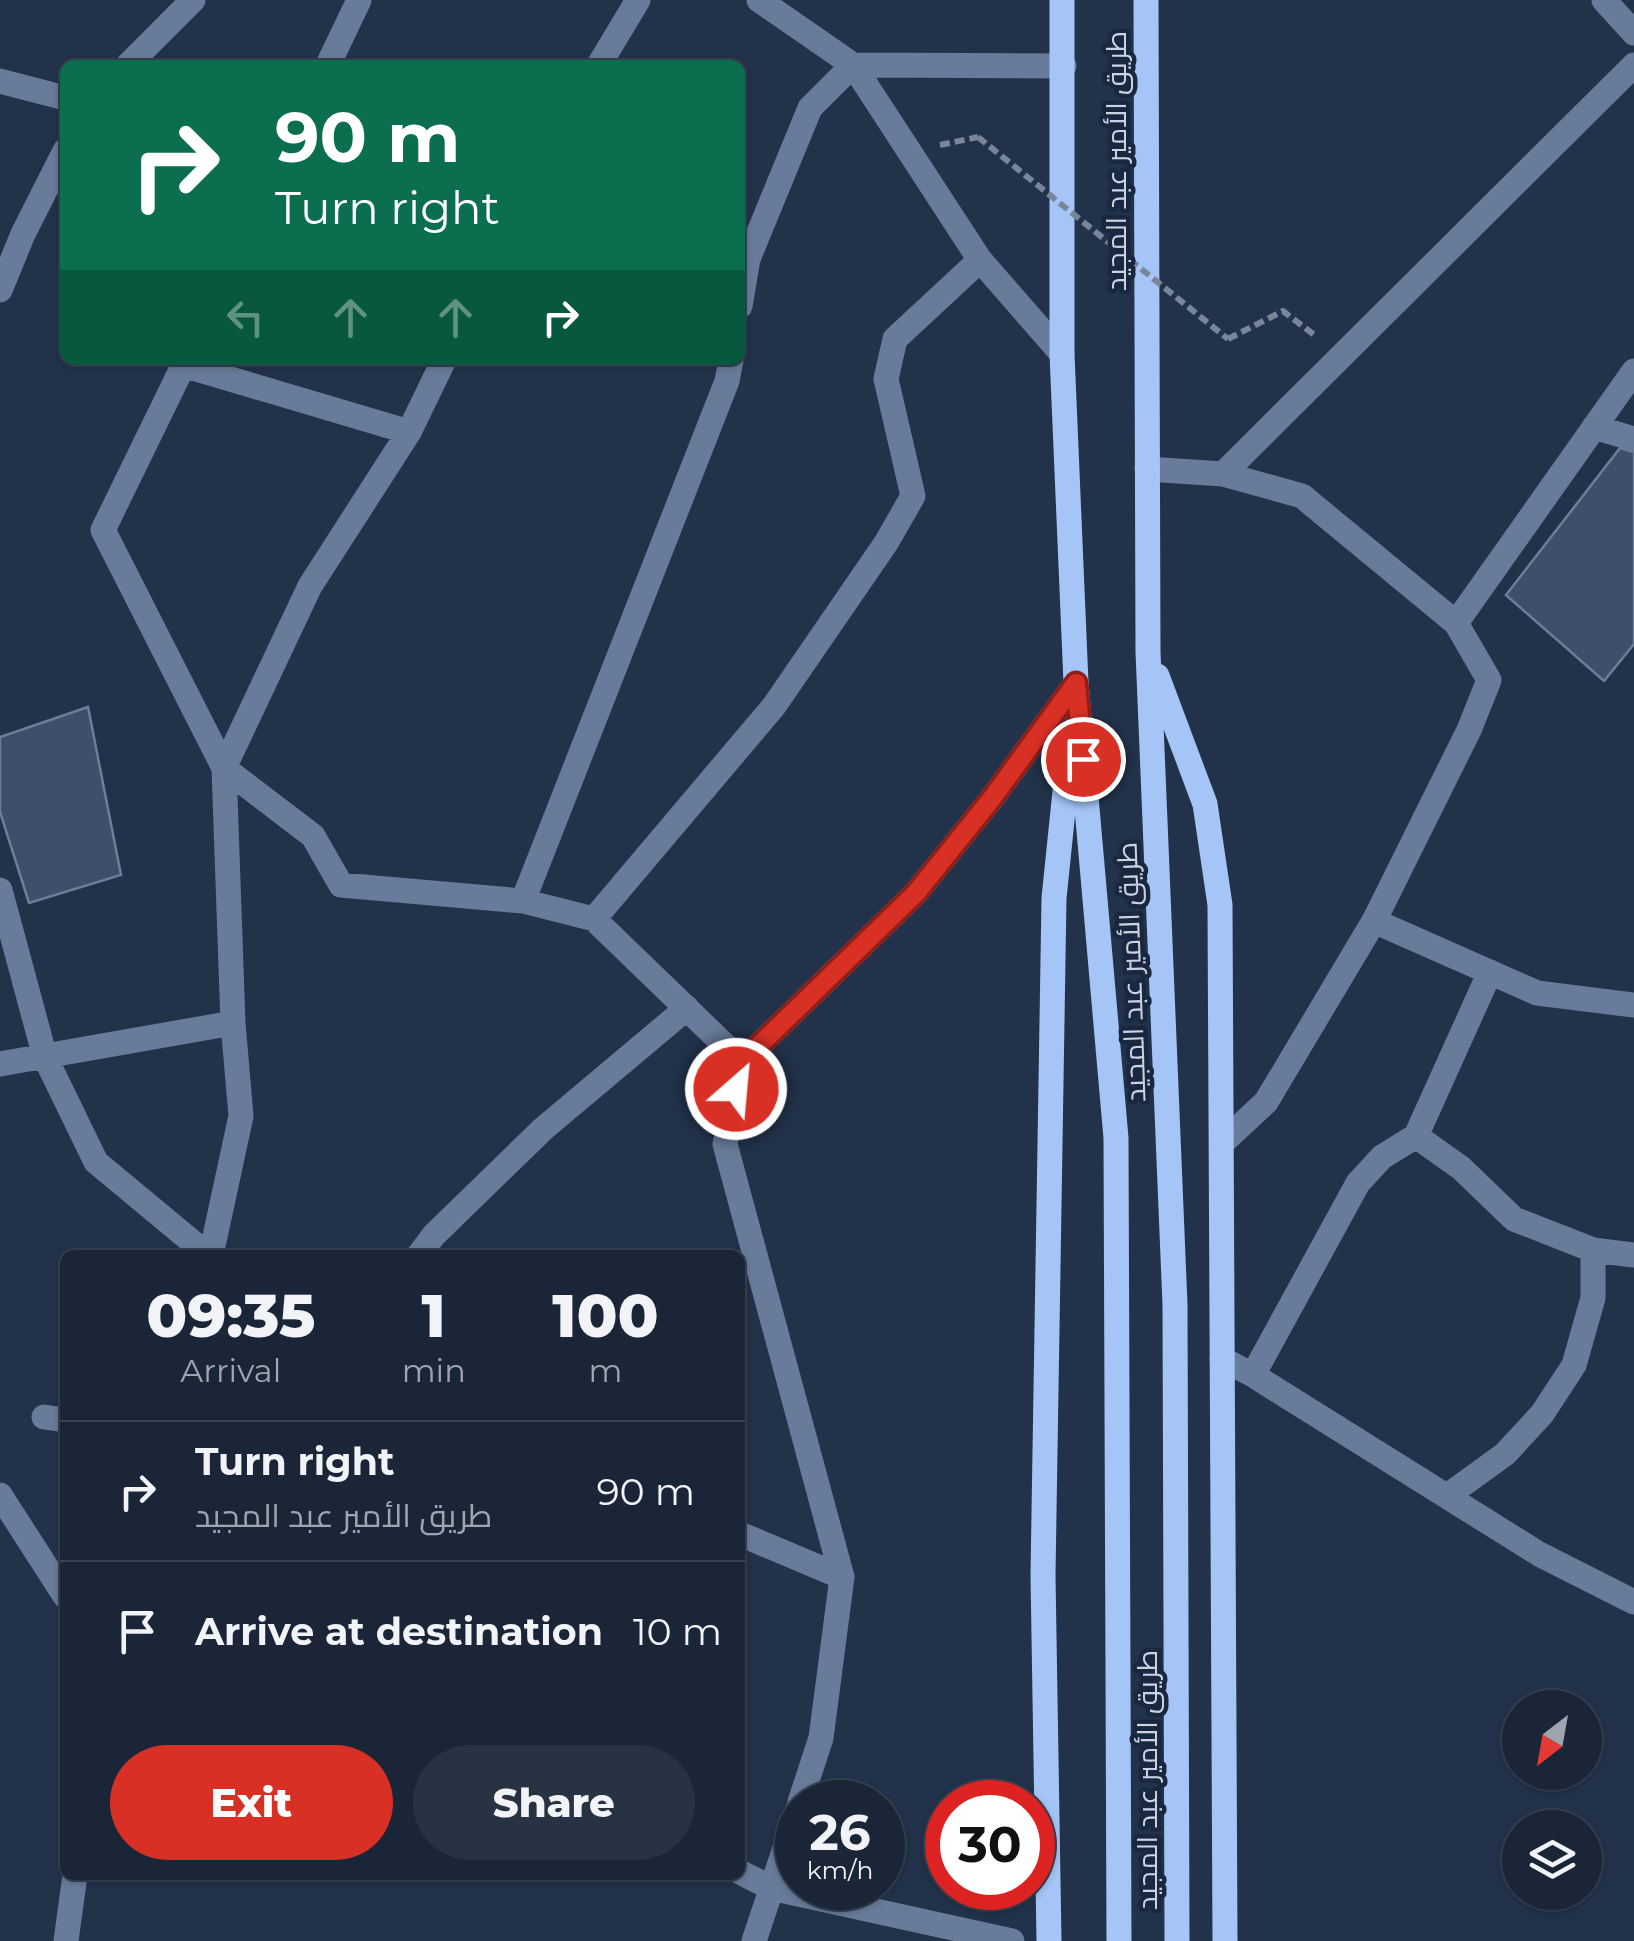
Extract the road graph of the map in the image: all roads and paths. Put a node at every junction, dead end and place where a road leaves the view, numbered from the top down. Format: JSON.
{"nodes":[{"id":1,"x":193,"y":0,"type":"edge"},
{"id":2,"x":359,"y":0,"type":"edge"},
{"id":3,"x":638,"y":0,"type":"edge"},
{"id":4,"x":759,"y":0,"type":"edge"},
{"id":5,"x":1062,"y":0,"type":"edge"},
{"id":6,"x":1146,"y":0,"type":"edge"},
{"id":7,"x":1604,"y":0,"type":"edge"},
{"id":8,"x":1634,"y":32,"type":"edge"},
{"id":9,"x":133,"y":60,"type":"edge"},
{"id":10,"x":330,"y":60,"type":"edge"},
{"id":11,"x":601,"y":60,"type":"edge"},
{"id":12,"x":853,"y":65,"type":"junction"},
{"id":13,"x":1634,"y":65,"type":"edge"},
{"id":14,"x":1064,"y":66,"type":"junction"},
{"id":15,"x":0,"y":81,"type":"edge"},
{"id":16,"x":60,"y":97,"type":"edge"},
{"id":17,"x":978,"y":136,"type":"dead end"},
{"id":18,"x":60,"y":161,"type":"edge"},
{"id":19,"x":980,"y":260,"type":"junction"},
{"id":20,"x":745,"y":276,"type":"edge"},
{"id":21,"x":0,"y":290,"type":"edge"},
{"id":22,"x":1062,"y":354,"type":"junction"},
{"id":23,"x":1341,"y":356,"type":"junction"},
{"id":24,"x":183,"y":365,"type":"edge"},
{"id":25,"x":191,"y":365,"type":"edge"},
{"id":26,"x":442,"y":365,"type":"edge"},
{"id":27,"x":730,"y":365,"type":"edge"},
{"id":28,"x":1634,"y":371,"type":"edge"},
{"id":29,"x":1594,"y":427,"type":"junction"},
{"id":30,"x":409,"y":432,"type":"junction"},
{"id":31,"x":1634,"y":439,"type":"edge"},
{"id":32,"x":1146,"y":469,"type":"junction"},
{"id":33,"x":1223,"y":474,"type":"junction"},
{"id":34,"x":1456,"y":623,"type":"junction"},
{"id":35,"x":1148,"y":652,"type":"junction"},
{"id":36,"x":1076,"y":683,"type":"junction"},
{"id":37,"x":224,"y":768,"type":"junction"},
{"id":38,"x":0,"y":890,"type":"edge"},
{"id":39,"x":523,"y":900,"type":"junction"},
{"id":40,"x":594,"y":919,"type":"junction"},
{"id":41,"x":1374,"y":921,"type":"junction"},
{"id":42,"x":1490,"y":972,"type":"junction"},
{"id":43,"x":1634,"y":1005,"type":"edge"},
{"id":44,"x":688,"y":1008,"type":"junction"},
{"id":45,"x":233,"y":1024,"type":"junction"},
{"id":46,"x":45,"y":1057,"type":"junction"},
{"id":47,"x":742,"y":1062,"type":"junction"},
{"id":48,"x":0,"y":1064,"type":"edge"},
{"id":49,"x":1416,"y":1136,"type":"junction"},
{"id":50,"x":1224,"y":1142,"type":"junction"},
{"id":51,"x":204,"y":1250,"type":"edge"},
{"id":52,"x":211,"y":1250,"type":"edge"},
{"id":53,"x":423,"y":1250,"type":"edge"},
{"id":54,"x":1594,"y":1250,"type":"junction"},
{"id":55,"x":1634,"y":1255,"type":"edge"},
{"id":56,"x":1222,"y":1358,"type":"junction"},
{"id":57,"x":1253,"y":1375,"type":"junction"},
{"id":58,"x":0,"y":1495,"type":"edge"},
{"id":59,"x":1447,"y":1496,"type":"junction"},
{"id":60,"x":745,"y":1536,"type":"edge"},
{"id":61,"x":842,"y":1576,"type":"junction"},
{"id":62,"x":60,"y":1588,"type":"edge"},
{"id":63,"x":1634,"y":1602,"type":"edge"},
{"id":64,"x":807,"y":1780,"type":"edge"},
{"id":65,"x":745,"y":1875,"type":"edge"},
{"id":66,"x":775,"y":1876,"type":"edge"},
{"id":67,"x":75,"y":1880,"type":"edge"},
{"id":68,"x":771,"y":1888,"type":"junction"},
{"id":69,"x":66,"y":1941,"type":"edge"},
{"id":70,"x":754,"y":1941,"type":"edge"},
{"id":71,"x":1012,"y":1941,"type":"edge"},
{"id":72,"x":1049,"y":1941,"type":"edge"},
{"id":73,"x":1118,"y":1941,"type":"edge"},
{"id":74,"x":1177,"y":1941,"type":"edge"},
{"id":75,"x":1225,"y":1941,"type":"edge"}],
"edges":[{"from":1,"to":9,"type":"street"},
{"from":2,"to":10,"type":"street"},
{"from":3,"to":11,"type":"street"},
{"from":4,"to":12,"type":"street"},
{"from":5,"to":14,"type":"main road","name":"طريق الأمير عبد المجيد"},
{"from":6,"to":32,"type":"main road","name":"طريق الأمير عبد المجيد"},
{"from":7,"to":8,"type":"street"},
{"from":12,"to":14,"type":"street"},
{"from":12,"to":19,"type":"street"},
{"from":12,"to":20,"type":"street"},
{"from":13,"to":23,"type":"street"},
{"from":14,"to":22,"type":"main road","name":"طريق الأمير عبد المجيد"},
{"from":15,"to":16,"type":"street"},
{"from":17,"to":23,"type":"path","bridge":true},
{"from":18,"to":21,"type":"street"},
{"from":19,"to":22,"type":"street"},
{"from":19,"to":40,"type":"street"},
{"from":22,"to":36,"type":"main road","name":"طريق الأمير عبد المجيد"},
{"from":23,"to":33,"type":"street"},
{"from":24,"to":37,"type":"street"},
{"from":25,"to":30,"type":"street"},
{"from":26,"to":30,"type":"street"},
{"from":27,"to":39,"type":"street"},
{"from":28,"to":29,"type":"street"},
{"from":29,"to":31,"type":"street"},
{"from":29,"to":34,"type":"street"},
{"from":30,"to":37,"type":"street"},
{"from":32,"to":33,"type":"street"},
{"from":32,"to":35,"type":"main road","name":"طريق الأمير عبد المجيد"},
{"from":33,"to":34,"type":"street"},
{"from":34,"to":41,"type":"street"},
{"from":35,"to":50,"type":"main road"},
{"from":35,"to":74,"type":"main road","name":"طريق الأمير عبد المجيد"},
{"from":36,"to":47,"type":"street"},
{"from":36,"to":72,"type":"main road"},
{"from":36,"to":73,"type":"main road","name":"طريق الأمير عبد المجيد"},
{"from":37,"to":39,"type":"street"},
{"from":37,"to":45,"type":"street"},
{"from":38,"to":46,"type":"street"},
{"from":39,"to":40,"type":"street"},
{"from":40,"to":44,"type":"street"},
{"from":41,"to":42,"type":"street"},
{"from":41,"to":50,"type":"street"},
{"from":42,"to":43,"type":"street"},
{"from":42,"to":49,"type":"street"},
{"from":44,"to":47,"type":"street"},
{"from":44,"to":53,"type":"street"},
{"from":45,"to":46,"type":"street"},
{"from":45,"to":52,"type":"street"},
{"from":46,"to":48,"type":"street"},
{"from":46,"to":51,"type":"street"},
{"from":47,"to":61,"type":"street"},
{"from":49,"to":54,"type":"street"},
{"from":49,"to":57,"type":"street"},
{"from":50,"to":56,"type":"main road"},
{"from":54,"to":55,"type":"street"},
{"from":54,"to":59,"type":"street"},
{"from":56,"to":57,"type":"street"},
{"from":56,"to":75,"type":"main road"},
{"from":57,"to":59,"type":"street"},
{"from":58,"to":62,"type":"street"},
{"from":59,"to":63,"type":"street"},
{"from":60,"to":61,"type":"street"},
{"from":61,"to":64,"type":"street"},
{"from":65,"to":68,"type":"street"},
{"from":66,"to":68,"type":"street"},
{"from":67,"to":69,"type":"street"},
{"from":68,"to":70,"type":"street"},
{"from":68,"to":71,"type":"street"}]}
